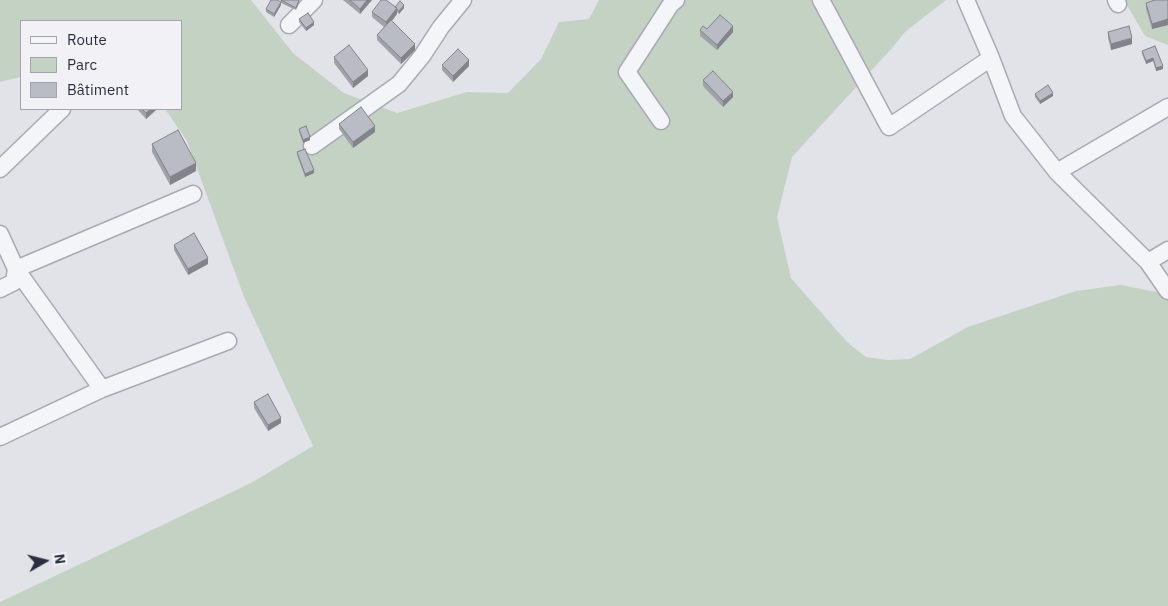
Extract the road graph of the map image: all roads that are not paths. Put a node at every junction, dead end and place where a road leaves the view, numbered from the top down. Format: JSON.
{"nodes":[{"id":1,"x":314,"y":0,"type":"edge"},
{"id":2,"x":463,"y":0,"type":"edge"},
{"id":3,"x":676,"y":0,"type":"edge"},
{"id":4,"x":821,"y":0,"type":"edge"},
{"id":5,"x":966,"y":0,"type":"edge"},
{"id":6,"x":289,"y":25,"type":"dead end"},
{"id":7,"x":991,"y":58,"type":"junction"},
{"id":8,"x":1168,"y":107,"type":"edge"},
{"id":9,"x":61,"y":110,"type":"edge"},
{"id":10,"x":661,"y":121,"type":"dead end"},
{"id":11,"x":312,"y":146,"type":"dead end"},
{"id":12,"x":0,"y":169,"type":"edge"},
{"id":13,"x":1057,"y":172,"type":"junction"},
{"id":14,"x":193,"y":194,"type":"dead end"},
{"id":15,"x":0,"y":234,"type":"edge"},
{"id":16,"x":1168,"y":250,"type":"edge"},
{"id":17,"x":1148,"y":262,"type":"junction"},
{"id":18,"x":16,"y":269,"type":"junction"},
{"id":19,"x":0,"y":289,"type":"edge"},
{"id":20,"x":1168,"y":291,"type":"edge"},
{"id":21,"x":228,"y":341,"type":"dead end"},
{"id":22,"x":102,"y":389,"type":"junction"},
{"id":23,"x":0,"y":437,"type":"edge"}],
"edges":[{"from":1,"to":6,"type":"street"},
{"from":2,"to":11,"type":"street"},
{"from":3,"to":10,"type":"street"},
{"from":4,"to":7,"type":"street"},
{"from":5,"to":7,"type":"street"},
{"from":7,"to":13,"type":"street"},
{"from":8,"to":13,"type":"street"},
{"from":9,"to":12,"type":"street"},
{"from":13,"to":17,"type":"street"},
{"from":14,"to":18,"type":"street"},
{"from":15,"to":18,"type":"street"},
{"from":16,"to":17,"type":"street"},
{"from":17,"to":20,"type":"street"},
{"from":18,"to":19,"type":"street"},
{"from":18,"to":22,"type":"street"},
{"from":21,"to":22,"type":"street"},
{"from":22,"to":23,"type":"street"}]}
